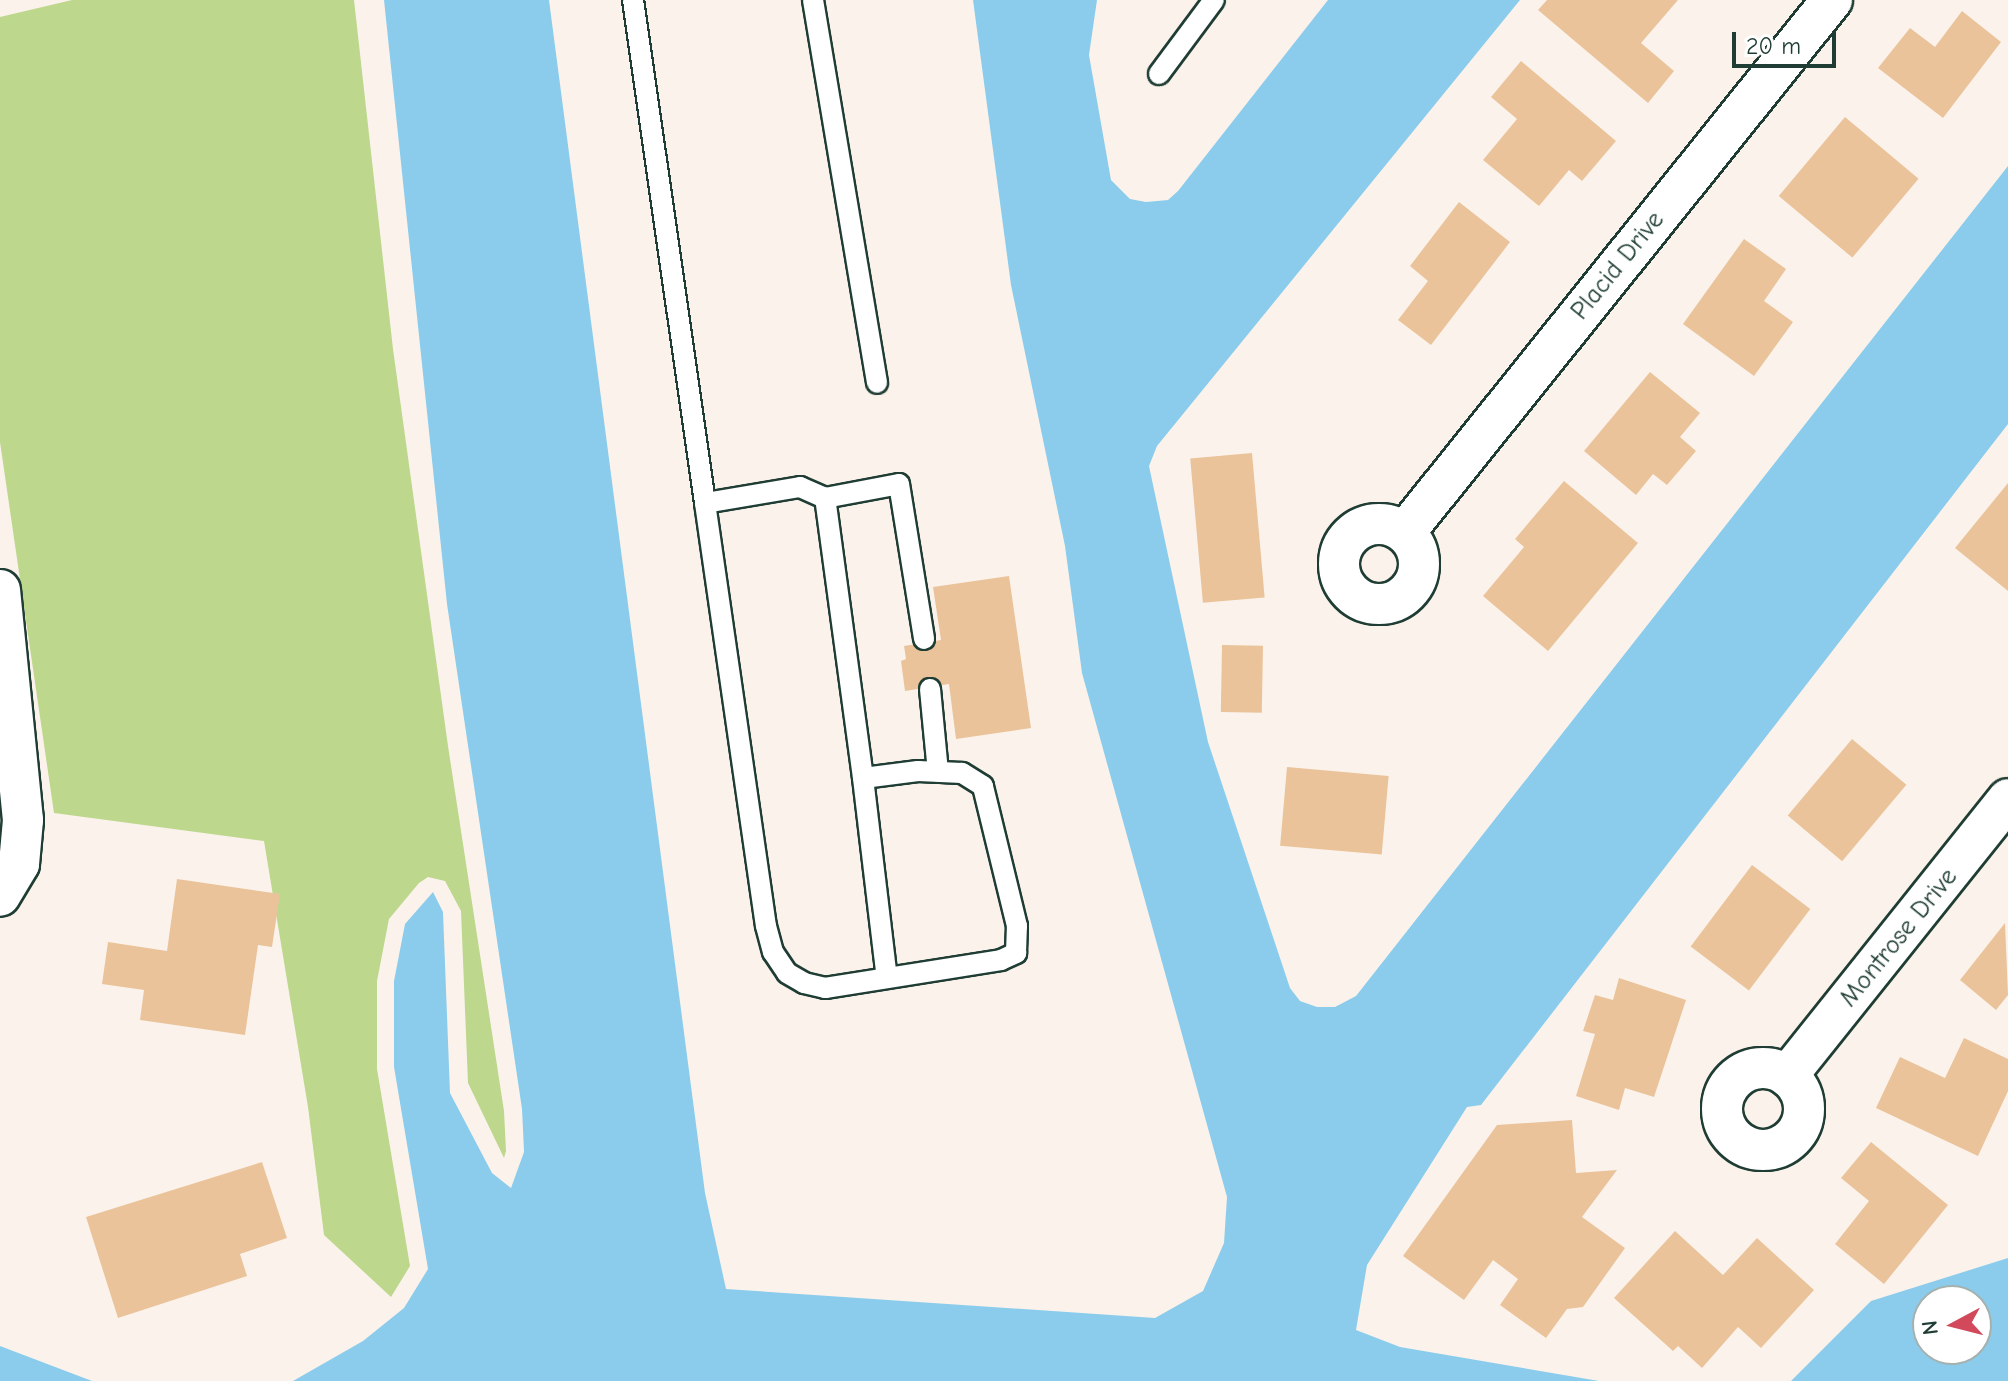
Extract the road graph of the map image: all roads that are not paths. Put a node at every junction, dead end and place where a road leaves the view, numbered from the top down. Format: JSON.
{"nodes":[{"id":1,"x":633,"y":0,"type":"edge"},
{"id":2,"x":813,"y":0,"type":"edge"},
{"id":3,"x":1214,"y":0,"type":"edge"},
{"id":4,"x":1832,"y":0,"type":"edge"},
{"id":5,"x":1159,"y":74,"type":"dead end"},
{"id":6,"x":877,"y":383,"type":"dead end"},
{"id":7,"x":825,"y":498,"type":"junction"},
{"id":8,"x":705,"y":503,"type":"junction"},
{"id":9,"x":1405,"y":532,"type":"dead end"},
{"id":10,"x":0,"y":590,"type":"edge"},
{"id":11,"x":924,"y":639,"type":"dead end"},
{"id":12,"x":930,"y":689,"type":"dead end"},
{"id":13,"x":938,"y":772,"type":"junction"},
{"id":14,"x":863,"y":778,"type":"junction"},
{"id":15,"x":2008,"y":799,"type":"edge"},
{"id":16,"x":0,"y":896,"type":"edge"},
{"id":17,"x":887,"y":978,"type":"junction"},
{"id":18,"x":1787,"y":1076,"type":"dead end"}],
"edges":[{"from":1,"to":8,"type":"lane"},
{"from":2,"to":6,"type":"lane"},
{"from":3,"to":5,"type":"lane"},
{"from":4,"to":9,"type":"street","name":"Placid Drive"},
{"from":7,"to":8,"type":"lane"},
{"from":7,"to":11,"type":"lane"},
{"from":7,"to":14,"type":"lane"},
{"from":8,"to":17,"type":"lane"},
{"from":10,"to":16,"type":"street"},
{"from":12,"to":13,"type":"lane"},
{"from":13,"to":14,"type":"lane"},
{"from":13,"to":17,"type":"lane"},
{"from":14,"to":17,"type":"lane"},
{"from":15,"to":18,"type":"street","name":"Montrose Drive"}]}
